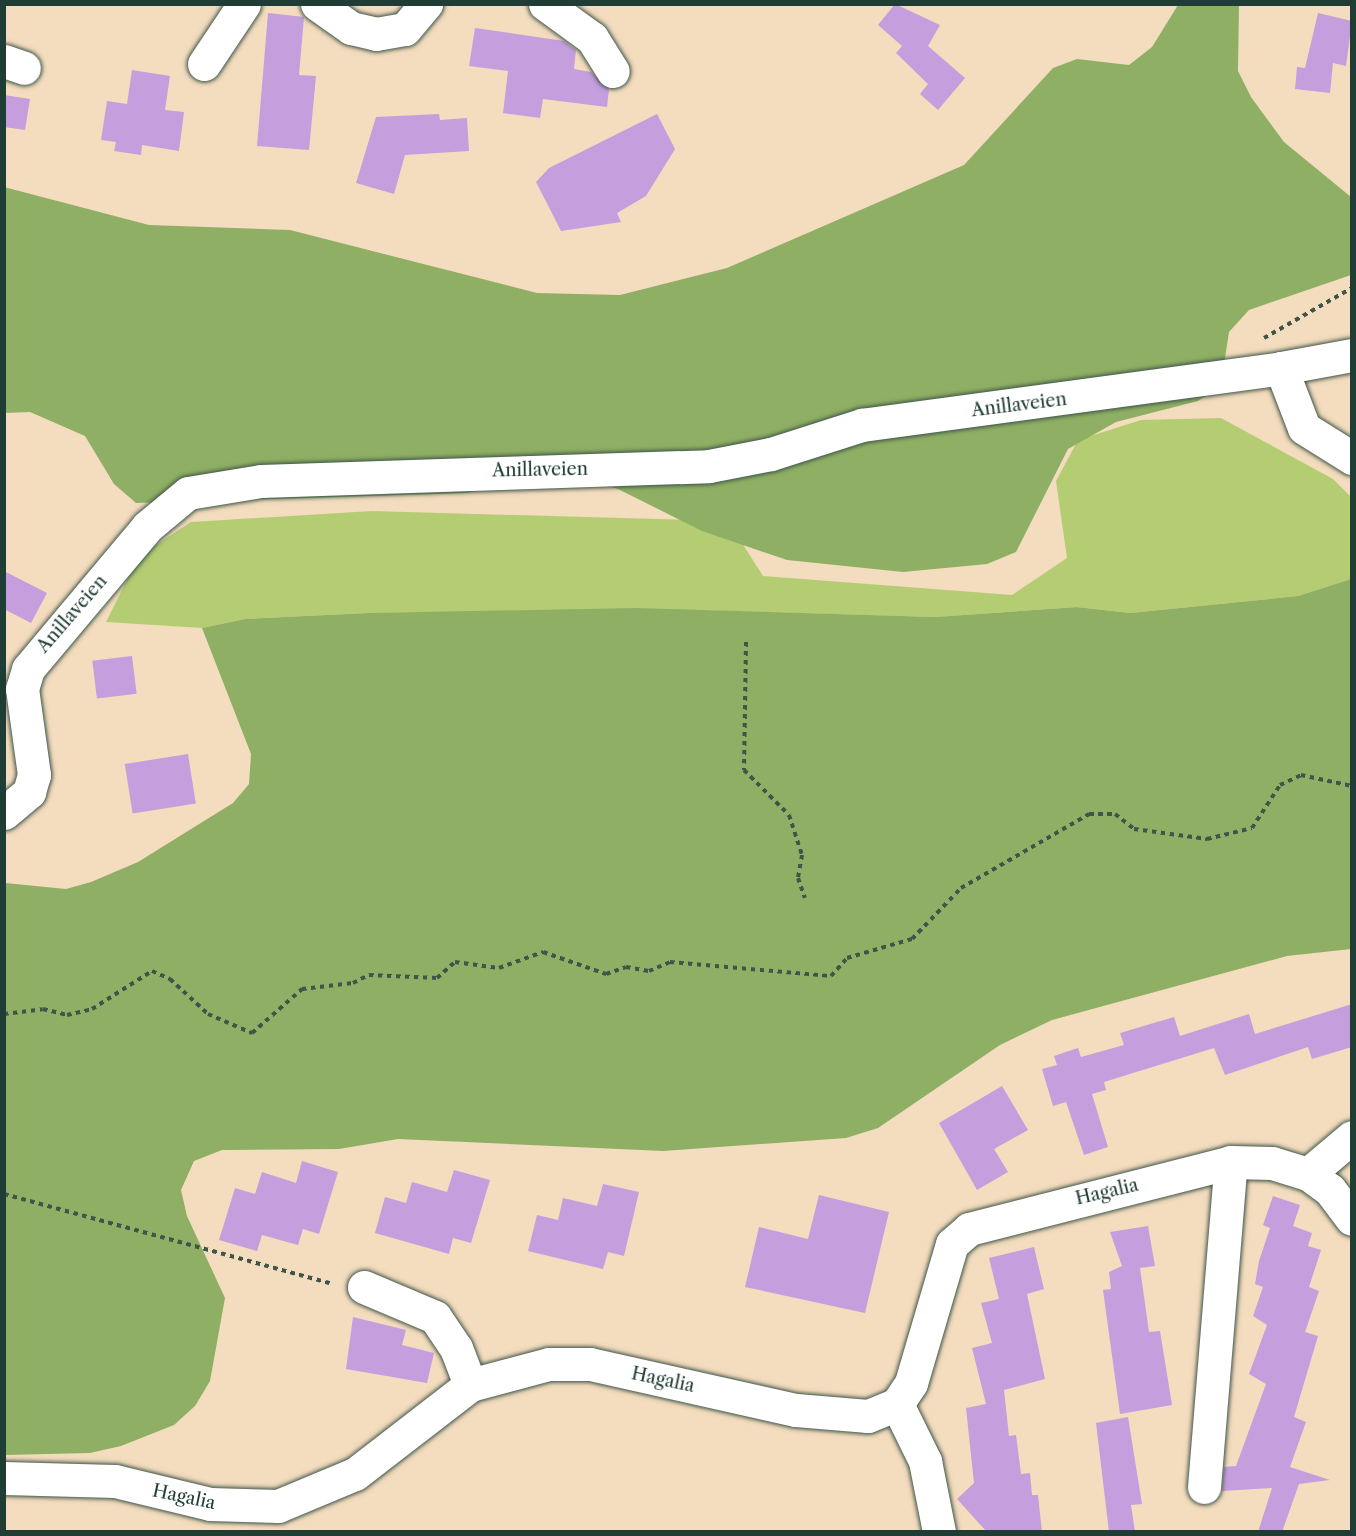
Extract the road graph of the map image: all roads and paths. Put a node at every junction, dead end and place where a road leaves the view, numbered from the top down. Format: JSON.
{"nodes":[{"id":1,"x":244,"y":4,"type":"edge"},
{"id":2,"x":317,"y":4,"type":"edge"},
{"id":3,"x":426,"y":4,"type":"edge"},
{"id":4,"x":545,"y":4,"type":"edge"},
{"id":5,"x":204,"y":64,"type":"dead end"},
{"id":6,"x":614,"y":71,"type":"dead end"},
{"id":7,"x":1352,"y":288,"type":"edge"},
{"id":8,"x":1352,"y":355,"type":"edge"},
{"id":9,"x":1281,"y":368,"type":"junction"},
{"id":10,"x":1242,"y":372,"type":"junction"},
{"id":11,"x":1352,"y":458,"type":"edge"},
{"id":12,"x":746,"y":642,"type":"dead end"},
{"id":13,"x":1352,"y":786,"type":"edge"},
{"id":14,"x":4,"y":813,"type":"edge"},
{"id":15,"x":805,"y":898,"type":"dead end"},
{"id":16,"x":4,"y":1014,"type":"edge"},
{"id":17,"x":1352,"y":1137,"type":"edge"},
{"id":18,"x":1231,"y":1162,"type":"junction"},
{"id":19,"x":1308,"y":1174,"type":"junction"},
{"id":20,"x":4,"y":1194,"type":"edge"},
{"id":21,"x":1352,"y":1219,"type":"edge"},
{"id":22,"x":364,"y":1287,"type":"joint"},
{"id":23,"x":470,"y":1385,"type":"junction"},
{"id":24,"x":897,"y":1404,"type":"junction"},
{"id":25,"x":4,"y":1478,"type":"edge"},
{"id":26,"x":1204,"y":1487,"type":"dead end"},
{"id":27,"x":939,"y":1532,"type":"edge"}],
"edges":[{"from":1,"to":5,"type":"street"},
{"from":2,"to":3,"type":"street"},
{"from":4,"to":6,"type":"street"},
{"from":7,"to":10,"type":"path"},
{"from":8,"to":9,"type":"street","name":"Anillaveien"},
{"from":9,"to":10,"type":"street","name":"Anillaveien"},
{"from":9,"to":11,"type":"street"},
{"from":10,"to":14,"type":"street","name":"Anillaveien"},
{"from":12,"to":15,"type":"path"},
{"from":13,"to":16,"type":"path"},
{"from":17,"to":19,"type":"street"},
{"from":18,"to":19,"type":"street","name":"Hagalia"},
{"from":18,"to":24,"type":"street","name":"Hagalia"},
{"from":18,"to":26,"type":"street"},
{"from":19,"to":21,"type":"street","name":"Hagalia"},
{"from":20,"to":22,"type":"path"},
{"from":22,"to":23,"type":"street"},
{"from":23,"to":24,"type":"street","name":"Hagalia"},
{"from":23,"to":25,"type":"street","name":"Hagalia"},
{"from":24,"to":27,"type":"street"}]}
